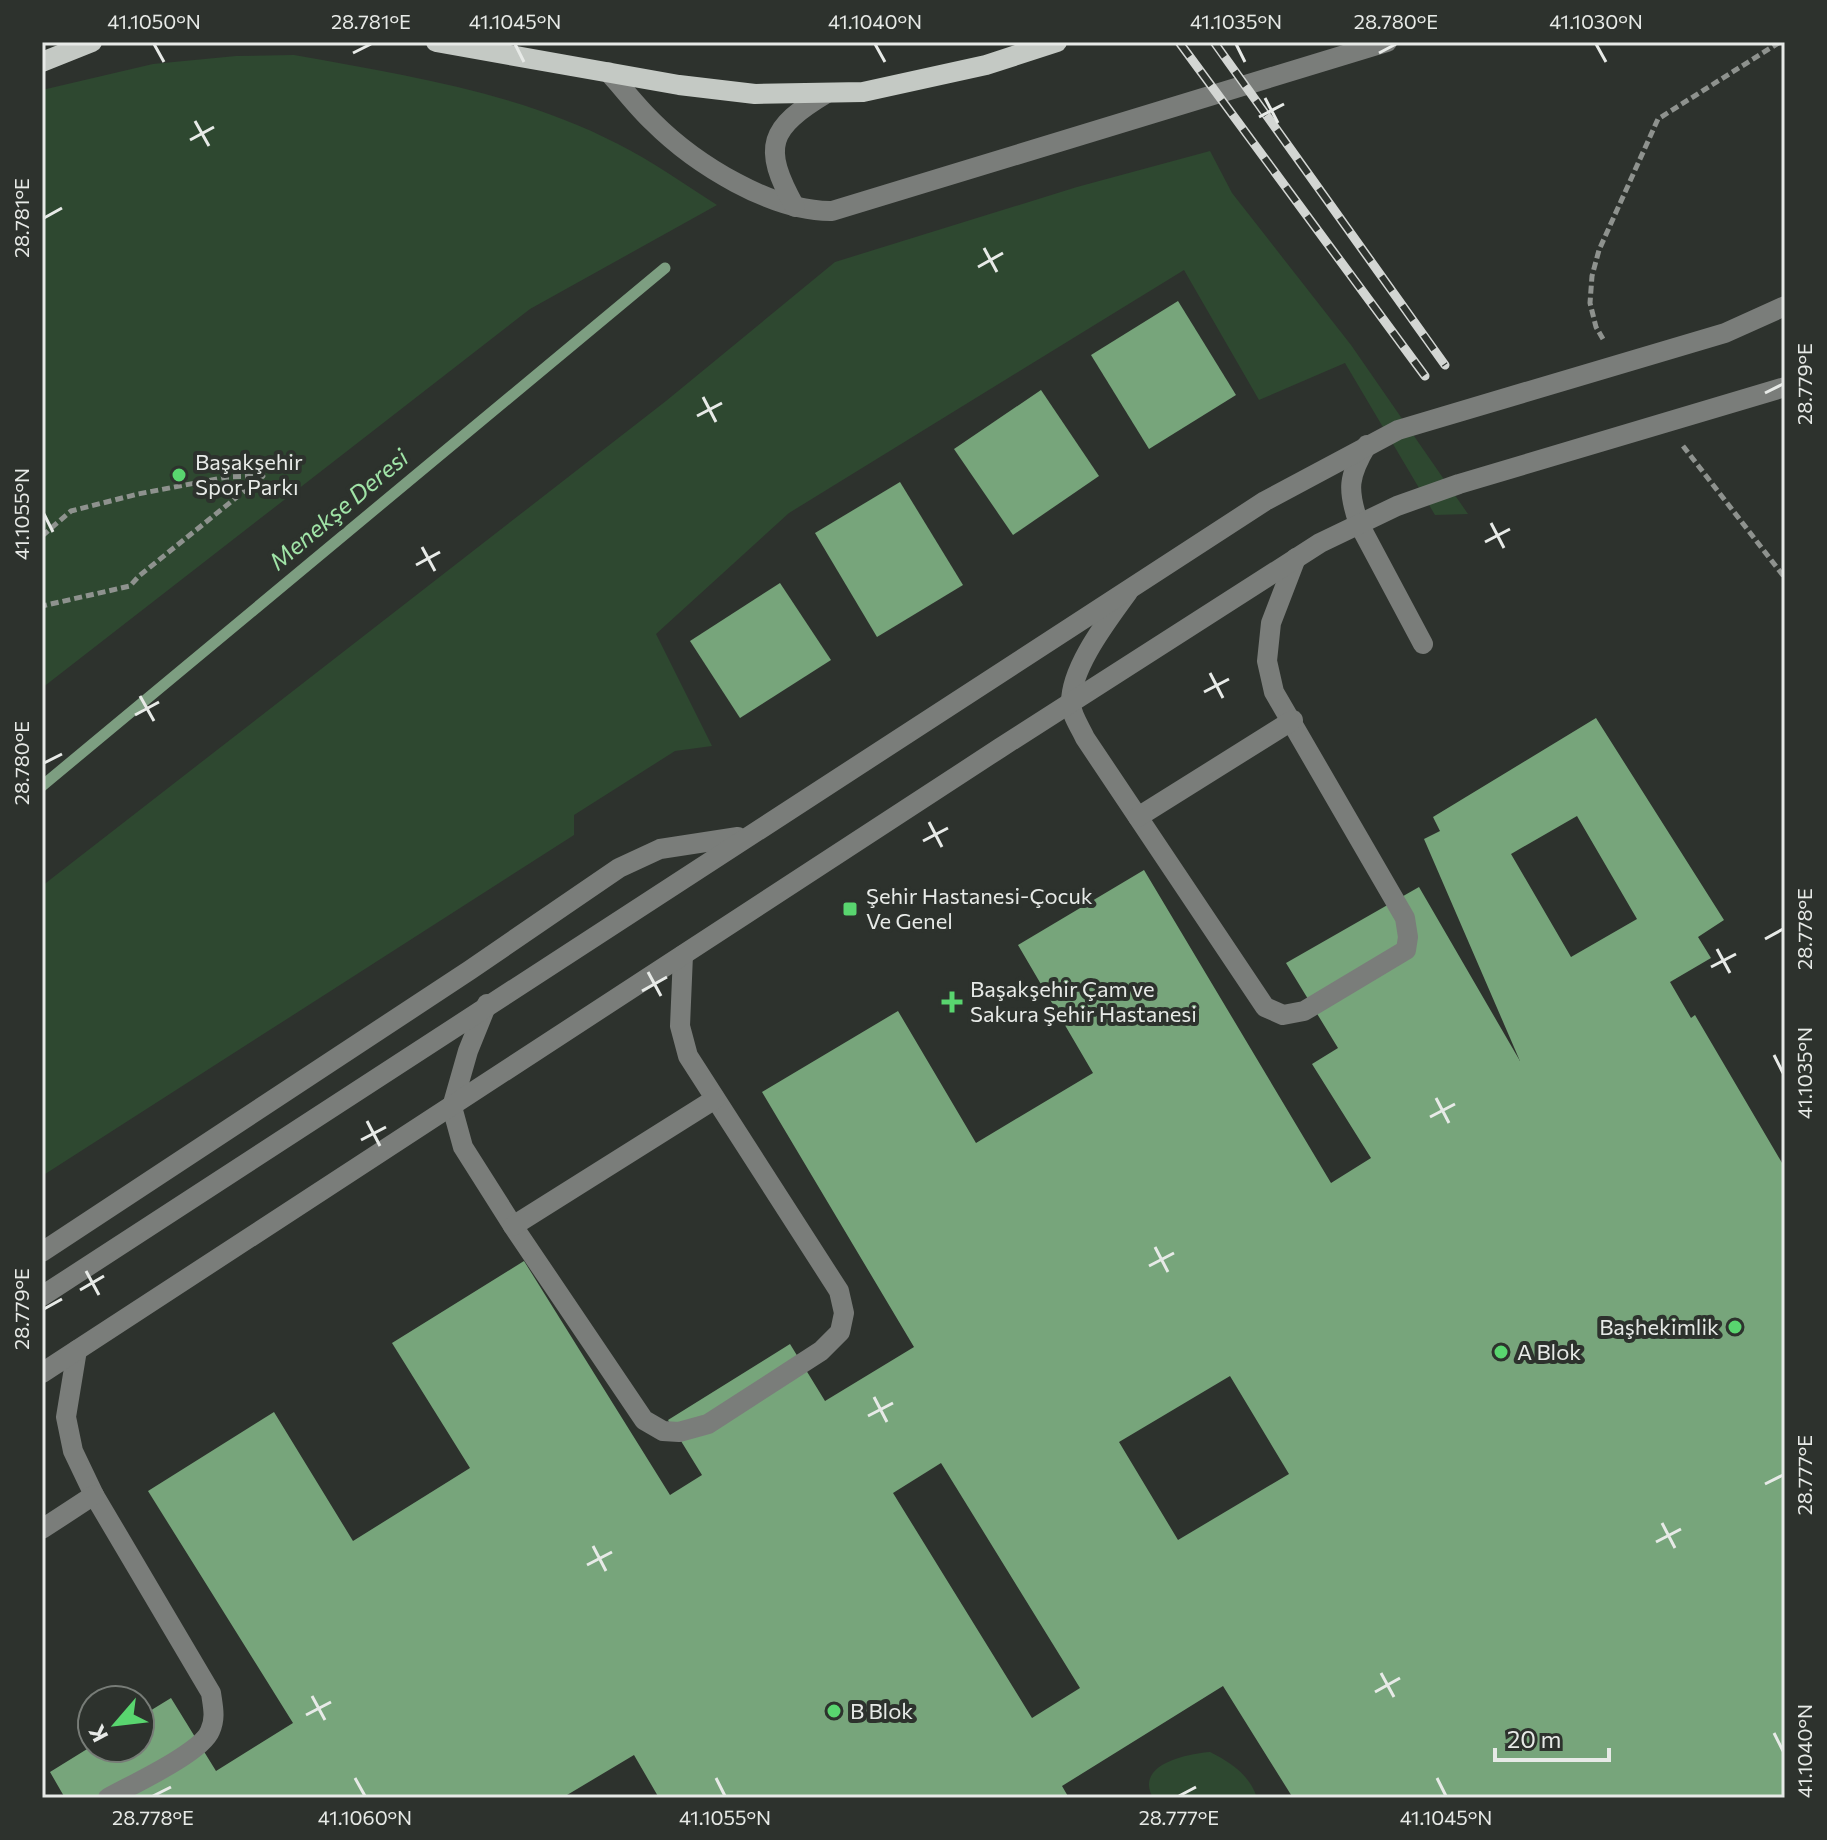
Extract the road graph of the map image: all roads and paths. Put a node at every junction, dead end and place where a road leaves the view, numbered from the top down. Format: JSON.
{"nodes":[{"id":1,"x":73,"y":42,"type":"edge"},
{"id":2,"x":92,"y":42,"type":"edge"},
{"id":3,"x":436,"y":42,"type":"edge"},
{"id":4,"x":1057,"y":42,"type":"edge"},
{"id":5,"x":1387,"y":42,"type":"edge"},
{"id":6,"x":1780,"y":42,"type":"edge"},
{"id":7,"x":42,"y":62,"type":"edge"},
{"id":8,"x":608,"y":72,"type":"junction"},
{"id":9,"x":827,"y":93,"type":"junction"},
{"id":10,"x":795,"y":207,"type":"junction"},
{"id":11,"x":1785,"y":306,"type":"edge"},
{"id":12,"x":1610,"y":350,"type":"dead end"},
{"id":13,"x":1785,"y":387,"type":"edge"},
{"id":14,"x":1678,"y":439,"type":"dead end"},
{"id":15,"x":1367,"y":445,"type":"junction"},
{"id":16,"x":1359,"y":524,"type":"junction"},
{"id":17,"x":42,"y":536,"type":"edge"},
{"id":18,"x":1296,"y":558,"type":"junction"},
{"id":19,"x":1785,"y":578,"type":"edge"},
{"id":20,"x":1135,"y":583,"type":"junction"},
{"id":21,"x":42,"y":606,"type":"edge"},
{"id":22,"x":1423,"y":644,"type":"dead end"},
{"id":23,"x":1070,"y":705,"type":"junction"},
{"id":24,"x":1293,"y":720,"type":"junction"},
{"id":25,"x":1138,"y":817,"type":"junction"},
{"id":26,"x":746,"y":836,"type":"junction"},
{"id":27,"x":683,"y":955,"type":"junction"},
{"id":28,"x":487,"y":1004,"type":"junction"},
{"id":29,"x":715,"y":1099,"type":"junction"},
{"id":30,"x":452,"y":1107,"type":"junction"},
{"id":31,"x":513,"y":1226,"type":"junction"},
{"id":32,"x":42,"y":1252,"type":"edge"},
{"id":33,"x":42,"y":1296,"type":"edge"},
{"id":34,"x":77,"y":1350,"type":"junction"},
{"id":35,"x":42,"y":1373,"type":"edge"},
{"id":36,"x":94,"y":1495,"type":"junction"},
{"id":37,"x":42,"y":1529,"type":"edge"},
{"id":38,"x":108,"y":1798,"type":"edge"}],
"edges":[{"from":1,"to":7,"type":"main road"},
{"from":2,"to":7,"type":"main road"},
{"from":3,"to":8,"type":"main road"},
{"from":4,"to":9,"type":"main road"},
{"from":5,"to":10,"type":"street"},
{"from":6,"to":12,"type":"path"},
{"from":8,"to":9,"type":"main road"},
{"from":8,"to":10,"type":"street"},
{"from":9,"to":10,"type":"street"},
{"from":11,"to":15,"type":"street"},
{"from":13,"to":16,"type":"street"},
{"from":14,"to":19,"type":"path"},
{"from":15,"to":16,"type":"street"},
{"from":15,"to":20,"type":"street"},
{"from":16,"to":18,"type":"street"},
{"from":16,"to":22,"type":"street"},
{"from":17,"to":21,"type":"path"},
{"from":18,"to":23,"type":"street"},
{"from":18,"to":24,"type":"street"},
{"from":20,"to":23,"type":"street"},
{"from":20,"to":26,"type":"street"},
{"from":23,"to":25,"type":"street"},
{"from":23,"to":27,"type":"street"},
{"from":24,"to":25,"type":"street"},
{"from":24,"to":25,"type":"street"},
{"from":26,"to":28,"type":"street"},
{"from":26,"to":32,"type":"street"},
{"from":27,"to":29,"type":"street"},
{"from":27,"to":30,"type":"street"},
{"from":28,"to":30,"type":"street"},
{"from":28,"to":33,"type":"street"},
{"from":29,"to":31,"type":"street"},
{"from":29,"to":31,"type":"street"},
{"from":30,"to":31,"type":"street"},
{"from":30,"to":34,"type":"street"},
{"from":34,"to":35,"type":"street"},
{"from":34,"to":36,"type":"street"},
{"from":36,"to":37,"type":"street"},
{"from":36,"to":38,"type":"street"}]}
